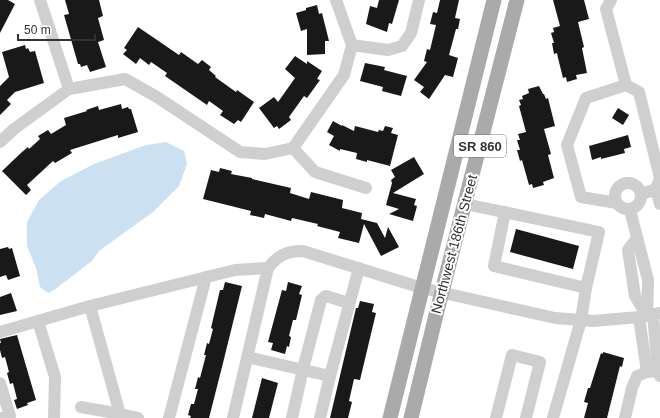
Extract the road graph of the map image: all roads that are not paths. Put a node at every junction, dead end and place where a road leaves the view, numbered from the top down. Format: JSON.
{"nodes":[{"id":1,"x":40,"y":0,"type":"edge"},
{"id":2,"x":336,"y":0,"type":"edge"},
{"id":3,"x":419,"y":0,"type":"edge"},
{"id":4,"x":494,"y":0,"type":"edge"},
{"id":5,"x":517,"y":0,"type":"edge"},
{"id":6,"x":611,"y":0,"type":"edge"},
{"id":7,"x":352,"y":45,"type":"junction"},
{"id":8,"x":626,"y":85,"type":"junction"},
{"id":9,"x":69,"y":89,"type":"junction"},
{"id":10,"x":0,"y":142,"type":"edge"},
{"id":11,"x":293,"y":148,"type":"junction"},
{"id":12,"x":366,"y":188,"type":"dead end"},
{"id":13,"x":656,"y":189,"type":"junction"},
{"id":14,"x":642,"y":194,"type":"junction"},
{"id":15,"x":617,"y":203,"type":"junction"},
{"id":16,"x":465,"y":204,"type":"junction"},
{"id":17,"x":660,"y":204,"type":"edge"},
{"id":18,"x":630,"y":210,"type":"junction"},
{"id":19,"x":505,"y":212,"type":"junction"},
{"id":20,"x":268,"y":268,"type":"junction"},
{"id":21,"x":359,"y":268,"type":"junction"},
{"id":22,"x":206,"y":277,"type":"junction"},
{"id":23,"x":422,"y":288,"type":"junction"},
{"id":24,"x":586,"y":288,"type":"junction"},
{"id":25,"x":442,"y":292,"type":"junction"},
{"id":26,"x":349,"y":303,"type":"junction"},
{"id":27,"x":90,"y":306,"type":"junction"},
{"id":28,"x":650,"y":315,"type":"edge"},
{"id":29,"x":581,"y":320,"type":"junction"},
{"id":30,"x":38,"y":321,"type":"junction"},
{"id":31,"x":0,"y":332,"type":"edge"},
{"id":32,"x":248,"y":357,"type":"junction"},
{"id":33,"x":303,"y":369,"type":"junction"},
{"id":34,"x":655,"y":373,"type":"edge"},
{"id":35,"x":330,"y":376,"type":"junction"},
{"id":36,"x":0,"y":383,"type":"edge"},
{"id":37,"x":81,"y":407,"type":"dead end"},
{"id":38,"x":120,"y":414,"type":"junction"},
{"id":39,"x":2,"y":418,"type":"edge"},
{"id":40,"x":54,"y":418,"type":"edge"},
{"id":41,"x":138,"y":418,"type":"edge"},
{"id":42,"x":169,"y":418,"type":"edge"},
{"id":43,"x":233,"y":418,"type":"edge"},
{"id":44,"x":292,"y":418,"type":"edge"},
{"id":45,"x":320,"y":418,"type":"edge"},
{"id":46,"x":390,"y":418,"type":"edge"},
{"id":47,"x":411,"y":418,"type":"edge"},
{"id":48,"x":496,"y":418,"type":"edge"},
{"id":49,"x":526,"y":418,"type":"edge"},
{"id":50,"x":553,"y":418,"type":"edge"},
{"id":51,"x":625,"y":418,"type":"edge"}],
"edges":[{"from":1,"to":9,"type":"street"},
{"from":2,"to":7,"type":"street"},
{"from":3,"to":7,"type":"street"},
{"from":4,"to":23,"type":"main road","name":"Northwest 186th Street","number":"SR 860"},
{"from":5,"to":16,"type":"main road","name":"Northwest 186th Street","number":"SR 860"},
{"from":6,"to":8,"type":"street"},
{"from":7,"to":11,"type":"street"},
{"from":8,"to":13,"type":"street"},
{"from":8,"to":15,"type":"street"},
{"from":9,"to":10,"type":"street"},
{"from":9,"to":11,"type":"street"},
{"from":11,"to":12,"type":"street"},
{"from":13,"to":14,"type":"street"},
{"from":13,"to":17,"type":"street"},
{"from":14,"to":15,"type":"street"},
{"from":14,"to":18,"type":"street"},
{"from":15,"to":18,"type":"street"},
{"from":16,"to":19,"type":"street"},
{"from":16,"to":25,"type":"main road","name":"Northwest 186th Street","number":"SR 860"},
{"from":18,"to":28,"type":"street"},
{"from":19,"to":24,"type":"street"},
{"from":19,"to":24,"type":"street"},
{"from":20,"to":21,"type":"street"},
{"from":20,"to":22,"type":"street"},
{"from":20,"to":32,"type":"street"},
{"from":21,"to":23,"type":"street"},
{"from":21,"to":26,"type":"street"},
{"from":22,"to":27,"type":"street"},
{"from":22,"to":42,"type":"street"},
{"from":23,"to":25,"type":"street"},
{"from":23,"to":46,"type":"main road","name":"Northwest 186th Street","number":"SR 860"},
{"from":24,"to":29,"type":"street"},
{"from":25,"to":29,"type":"street"},
{"from":25,"to":47,"type":"main road","name":"Northwest 186th Street","number":"SR 860"},
{"from":26,"to":33,"type":"street"},
{"from":26,"to":35,"type":"street"},
{"from":27,"to":30,"type":"street"},
{"from":27,"to":38,"type":"street"},
{"from":28,"to":29,"type":"street"},
{"from":28,"to":34,"type":"street"},
{"from":29,"to":50,"type":"street"},
{"from":30,"to":31,"type":"street"},
{"from":30,"to":40,"type":"street"},
{"from":32,"to":33,"type":"street"},
{"from":32,"to":43,"type":"street"},
{"from":33,"to":35,"type":"street"},
{"from":33,"to":44,"type":"street"},
{"from":34,"to":51,"type":"street"},
{"from":35,"to":45,"type":"street"},
{"from":36,"to":39,"type":"street"},
{"from":37,"to":38,"type":"street"},
{"from":38,"to":41,"type":"street"},
{"from":48,"to":49,"type":"street"}]}
